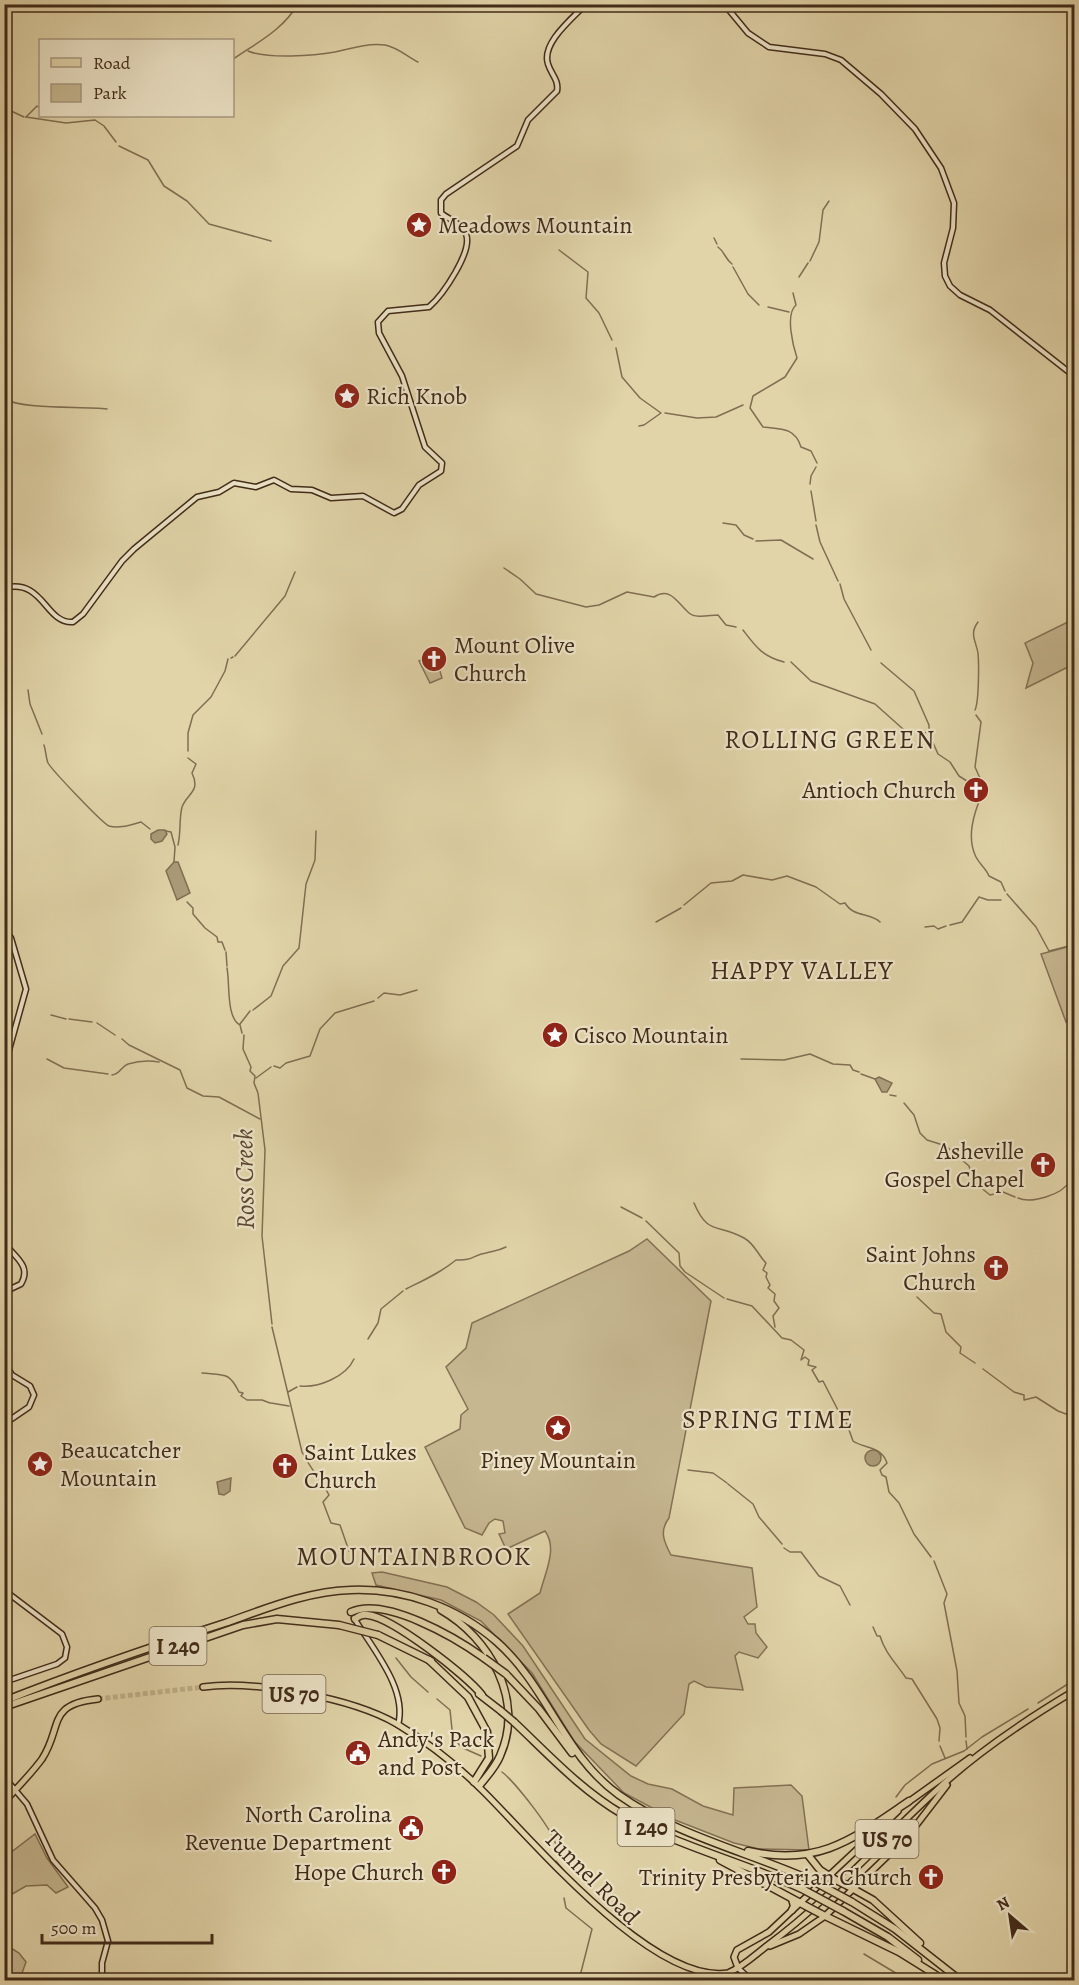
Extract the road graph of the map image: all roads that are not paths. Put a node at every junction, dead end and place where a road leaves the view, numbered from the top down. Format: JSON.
{"nodes":[{"id":1,"x":586,"y":4,"type":"edge"},
{"id":2,"x":724,"y":4,"type":"edge"},
{"id":3,"x":1074,"y":376,"type":"edge"},
{"id":4,"x":4,"y":588,"type":"edge"},
{"id":5,"x":4,"y":928,"type":"edge"},
{"id":6,"x":4,"y":1068,"type":"edge"},
{"id":7,"x":4,"y":1243,"type":"edge"},
{"id":8,"x":4,"y":1292,"type":"edge"},
{"id":9,"x":4,"y":1362,"type":"edge"},
{"id":10,"x":4,"y":1424,"type":"edge"},
{"id":11,"x":4,"y":1590,"type":"edge"},
{"id":12,"x":413,"y":1598,"type":"junction"},
{"id":13,"x":351,"y":1612,"type":"joint"},
{"id":14,"x":355,"y":1619,"type":"junction"},
{"id":15,"x":429,"y":1660,"type":"junction"},
{"id":16,"x":4,"y":1682,"type":"edge"},
{"id":17,"x":204,"y":1687,"type":"tunnel mouth"},
{"id":18,"x":1074,"y":1691,"type":"edge"},
{"id":19,"x":482,"y":1695,"type":"junction"},
{"id":20,"x":98,"y":1699,"type":"tunnel mouth"},
{"id":21,"x":4,"y":1700,"type":"edge"},
{"id":22,"x":4,"y":1709,"type":"edge"},
{"id":23,"x":398,"y":1725,"type":"junction"},
{"id":24,"x":985,"y":1750,"type":"junction"},
{"id":25,"x":592,"y":1772,"type":"junction"},
{"id":26,"x":955,"y":1774,"type":"junction"},
{"id":27,"x":4,"y":1777,"type":"edge"},
{"id":28,"x":476,"y":1784,"type":"junction"},
{"id":29,"x":16,"y":1790,"type":"junction"},
{"id":30,"x":909,"y":1801,"type":"junction"},
{"id":31,"x":4,"y":1802,"type":"edge"},
{"id":32,"x":729,"y":1847,"type":"junction"},
{"id":33,"x":707,"y":1852,"type":"junction"},
{"id":34,"x":808,"y":1855,"type":"junction"},
{"id":35,"x":831,"y":1878,"type":"junction"},
{"id":36,"x":851,"y":1887,"type":"junction"},
{"id":37,"x":792,"y":1899,"type":"junction"},
{"id":38,"x":804,"y":1904,"type":"junction"},
{"id":39,"x":792,"y":1911,"type":"junction"},
{"id":40,"x":823,"y":1915,"type":"junction"},
{"id":41,"x":765,"y":1947,"type":"junction"},
{"id":42,"x":945,"y":1966,"type":"junction"},
{"id":43,"x":738,"y":1968,"type":"junction"},
{"id":44,"x":939,"y":1978,"type":"edge"},
{"id":45,"x":102,"y":1980,"type":"edge"},
{"id":46,"x":751,"y":1980,"type":"edge"},
{"id":47,"x":960,"y":1980,"type":"edge"}],
"edges":[{"from":1,"to":4,"type":"main road"},
{"from":2,"to":3,"type":"main road"},
{"from":5,"to":6,"type":"main road"},
{"from":7,"to":8,"type":"main road"},
{"from":9,"to":10,"type":"main road"},
{"from":11,"to":16,"type":"main road"},
{"from":12,"to":21,"type":"highway","number":"I 240"},
{"from":12,"to":25,"type":"highway","number":"I 240"},
{"from":12,"to":28,"type":"highway"},
{"from":13,"to":14,"type":"main road"},
{"from":13,"to":25,"type":"highway","bridge":true},
{"from":14,"to":19,"type":"highway"},
{"from":14,"to":23,"type":"main road"},
{"from":15,"to":19,"type":"highway","number":"I 240"},
{"from":15,"to":22,"type":"highway","number":"I 240","bridge":true},
{"from":15,"to":28,"type":"highway"},
{"from":17,"to":23,"type":"main road","name":"Tunnel Road","number":"US 70"},
{"from":18,"to":24,"type":"main road","name":"Tunnel Road","number":"US 70"},
{"from":19,"to":33,"type":"highway","number":"I 240","bridge":true},
{"from":20,"to":29,"type":"main road"},
{"from":23,"to":28,"type":"main road","name":"Tunnel Road","number":"US 70"},
{"from":24,"to":26,"type":"main road","name":"Tunnel Road","number":"US 70"},
{"from":24,"to":30,"type":"main road"},
{"from":25,"to":32,"type":"highway","number":"I 240"},
{"from":26,"to":36,"type":"main road"},
{"from":26,"to":41,"type":"main road","name":"Tunnel Road","number":"US 70"},
{"from":27,"to":29,"type":"main road"},
{"from":28,"to":43,"type":"main road","name":"Tunnel Road","number":"US 70"},
{"from":29,"to":31,"type":"main road"},
{"from":29,"to":45,"type":"main road"},
{"from":30,"to":34,"type":"highway"},
{"from":30,"to":35,"type":"main road"},
{"from":32,"to":34,"type":"highway"},
{"from":32,"to":42,"type":"highway","number":"I 240","bridge":true},
{"from":33,"to":37,"type":"highway"},
{"from":33,"to":44,"type":"highway","number":"I 240","bridge":true},
{"from":34,"to":35,"type":"highway"},
{"from":35,"to":36,"type":"highway","bridge":true},
{"from":35,"to":38,"type":"main road"},
{"from":36,"to":40,"type":"main road"},
{"from":36,"to":42,"type":"highway"},
{"from":37,"to":38,"type":"highway"},
{"from":37,"to":39,"type":"highway"},
{"from":38,"to":39,"type":"main road"},
{"from":38,"to":40,"type":"highway","bridge":true},
{"from":39,"to":43,"type":"main road"},
{"from":40,"to":41,"type":"main road"},
{"from":40,"to":44,"type":"highway"},
{"from":41,"to":43,"type":"main road","name":"Tunnel Road","number":"US 70"},
{"from":42,"to":47,"type":"highway","number":"I 240"},
{"from":43,"to":46,"type":"main road"}]}
